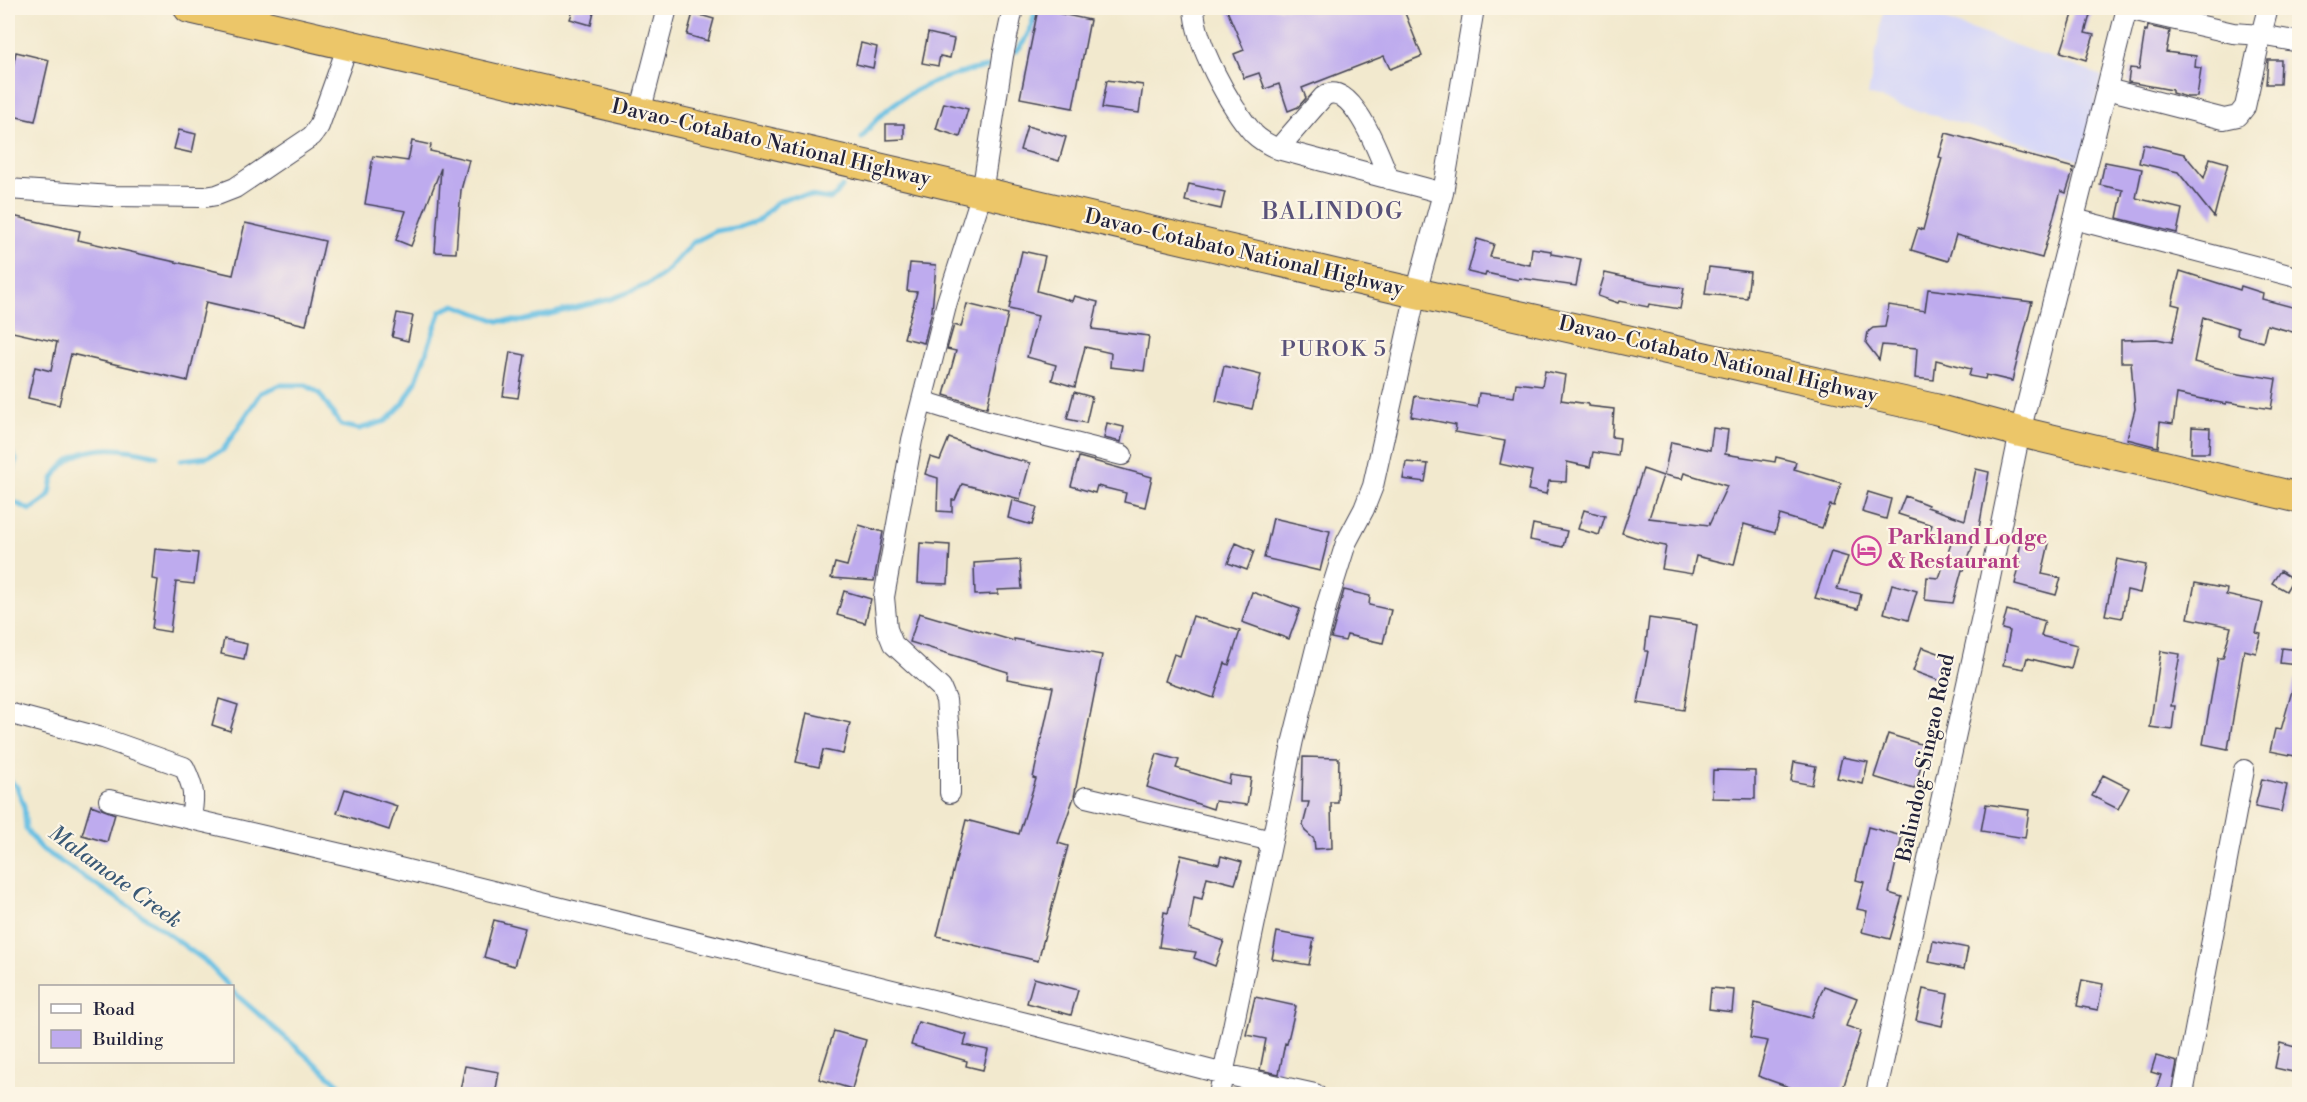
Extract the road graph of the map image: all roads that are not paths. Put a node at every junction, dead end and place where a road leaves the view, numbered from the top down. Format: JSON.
{"nodes":[{"id":1,"x":189,"y":8,"type":"edge"},
{"id":2,"x":668,"y":8,"type":"edge"},
{"id":3,"x":1013,"y":8,"type":"edge"},
{"id":4,"x":1194,"y":8,"type":"edge"},
{"id":5,"x":1474,"y":8,"type":"edge"},
{"id":6,"x":2127,"y":8,"type":"edge"},
{"id":7,"x":2268,"y":8,"type":"edge"},
{"id":8,"x":2261,"y":35,"type":"junction"},
{"id":9,"x":2300,"y":42,"type":"edge"},
{"id":10,"x":348,"y":45,"type":"junction"},
{"id":11,"x":2107,"y":89,"type":"junction"},
{"id":12,"x":640,"y":113,"type":"junction"},
{"id":13,"x":1278,"y":149,"type":"junction"},
{"id":14,"x":1389,"y":178,"type":"junction"},
{"id":15,"x":8,"y":189,"type":"edge"},
{"id":16,"x":982,"y":193,"type":"junction"},
{"id":17,"x":1443,"y":193,"type":"junction"},
{"id":18,"x":2074,"y":219,"type":"junction"},
{"id":19,"x":2300,"y":278,"type":"edge"},
{"id":20,"x":1416,"y":293,"type":"junction"},
{"id":21,"x":922,"y":401,"type":"junction"},
{"id":22,"x":2020,"y":432,"type":"junction"},
{"id":23,"x":1122,"y":454,"type":"dead end"},
{"id":24,"x":2300,"y":498,"type":"edge"},
{"id":25,"x":8,"y":713,"type":"edge"},
{"id":26,"x":2244,"y":770,"type":"dead end"},
{"id":27,"x":950,"y":793,"type":"dead end"},
{"id":28,"x":1086,"y":797,"type":"dead end"},
{"id":29,"x":109,"y":800,"type":"dead end"},
{"id":30,"x":192,"y":817,"type":"junction"},
{"id":31,"x":1272,"y":841,"type":"junction"},
{"id":32,"x":1224,"y":1074,"type":"junction"},
{"id":33,"x":1219,"y":1095,"type":"edge"},
{"id":34,"x":1315,"y":1095,"type":"edge"},
{"id":35,"x":1876,"y":1095,"type":"edge"},
{"id":36,"x":2183,"y":1095,"type":"edge"}],
"edges":[{"from":1,"to":10,"type":"highway","name":"Davao-Cotabato National Highway"},
{"from":2,"to":12,"type":"street"},
{"from":3,"to":16,"type":"street"},
{"from":4,"to":13,"type":"street"},
{"from":5,"to":17,"type":"street"},
{"from":6,"to":8,"type":"street"},
{"from":6,"to":11,"type":"street","name":"Balindog-Singao Road"},
{"from":7,"to":8,"type":"street"},
{"from":8,"to":9,"type":"street"},
{"from":8,"to":11,"type":"street"},
{"from":10,"to":12,"type":"highway","name":"Davao-Cotabato National Highway"},
{"from":10,"to":15,"type":"street"},
{"from":11,"to":18,"type":"street","name":"Balindog-Singao Road"},
{"from":12,"to":16,"type":"highway","name":"Davao-Cotabato National Highway"},
{"from":13,"to":14,"type":"street"},
{"from":13,"to":14,"type":"street"},
{"from":14,"to":17,"type":"street"},
{"from":16,"to":20,"type":"highway","name":"Davao-Cotabato National Highway"},
{"from":16,"to":21,"type":"street"},
{"from":17,"to":20,"type":"street"},
{"from":18,"to":19,"type":"street"},
{"from":18,"to":22,"type":"street","name":"Balindog-Singao Road"},
{"from":20,"to":22,"type":"highway","name":"Davao-Cotabato National Highway"},
{"from":20,"to":31,"type":"street"},
{"from":21,"to":23,"type":"street"},
{"from":21,"to":27,"type":"street"},
{"from":22,"to":24,"type":"highway","name":"Davao-Cotabato National Highway"},
{"from":22,"to":35,"type":"street","name":"Balindog-Singao Road"},
{"from":25,"to":30,"type":"street"},
{"from":26,"to":36,"type":"street"},
{"from":28,"to":31,"type":"street"},
{"from":29,"to":30,"type":"street"},
{"from":30,"to":32,"type":"street"},
{"from":31,"to":32,"type":"street"},
{"from":32,"to":33,"type":"street"},
{"from":32,"to":34,"type":"street"}]}
